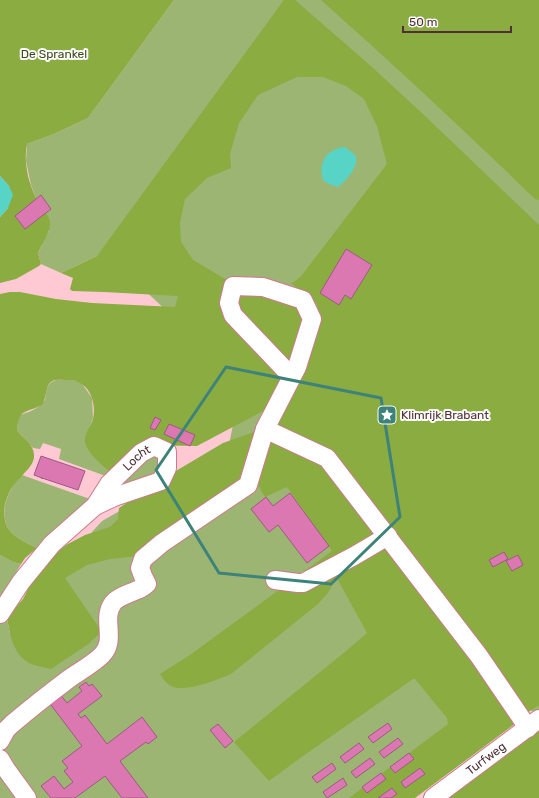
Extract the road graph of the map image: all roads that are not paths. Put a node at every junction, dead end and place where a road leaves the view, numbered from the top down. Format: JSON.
{"nodes":[{"id":1,"x":292,"y":377,"type":"junction"},
{"id":2,"x":266,"y":429,"type":"junction"},
{"id":3,"x":95,"y":506,"type":"dead end"},
{"id":4,"x":388,"y":536,"type":"junction"},
{"id":5,"x":275,"y":580,"type":"dead end"},
{"id":6,"x":0,"y":614,"type":"edge"},
{"id":7,"x":533,"y":723,"type":"edge"},
{"id":8,"x":0,"y":741,"type":"edge"},
{"id":9,"x":0,"y":759,"type":"edge"},
{"id":10,"x":27,"y":798,"type":"edge"},
{"id":11,"x":433,"y":798,"type":"edge"}],
"edges":[{"from":1,"to":1,"type":"street"},
{"from":1,"to":2,"type":"street"},
{"from":2,"to":4,"type":"street"},
{"from":2,"to":8,"type":"street"},
{"from":3,"to":6,"type":"street"},
{"from":4,"to":5,"type":"street"},
{"from":4,"to":7,"type":"street"},
{"from":7,"to":11,"type":"street","name":"Turfweg"},
{"from":9,"to":10,"type":"street"}]}
